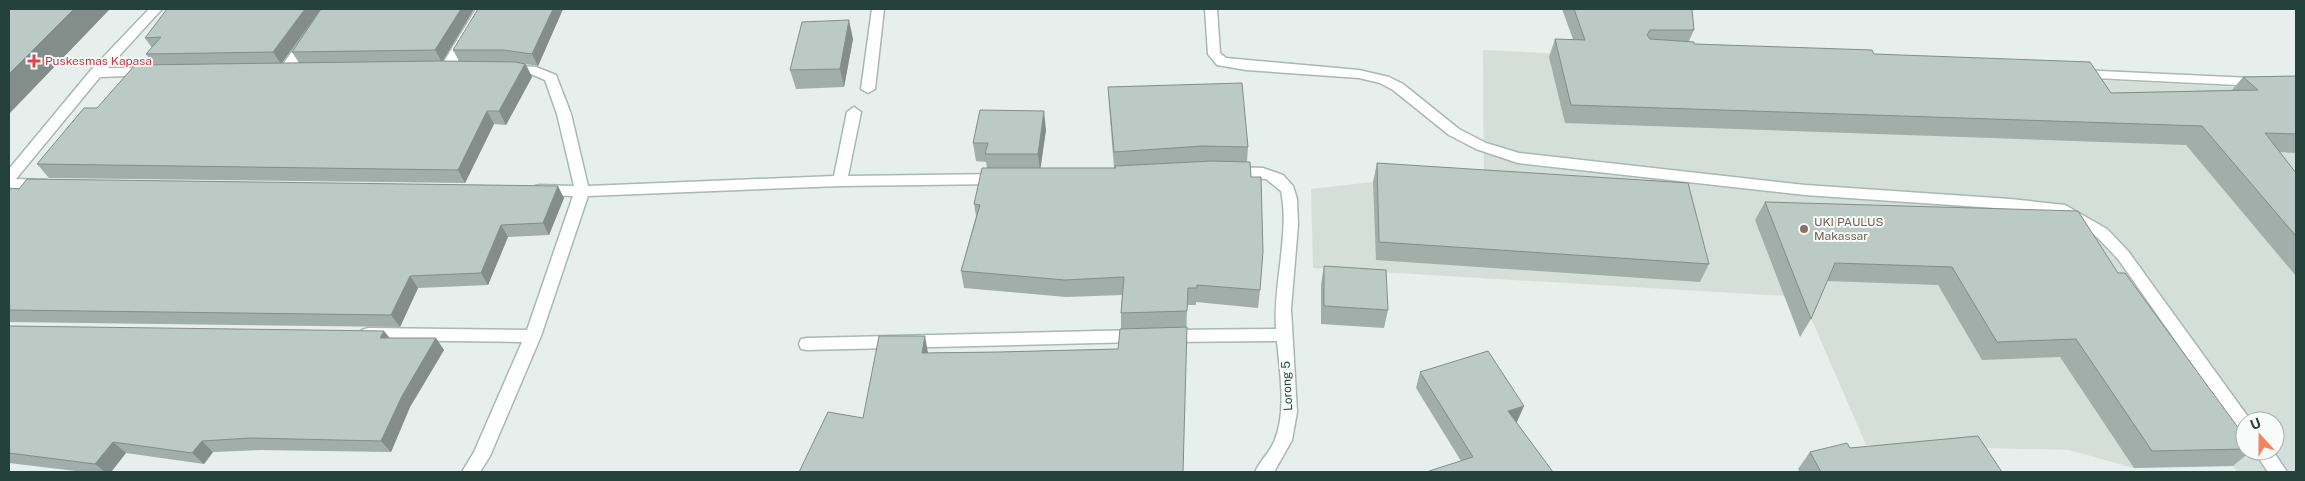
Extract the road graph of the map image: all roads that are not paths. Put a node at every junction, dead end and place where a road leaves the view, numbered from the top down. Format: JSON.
{"nodes":[{"id":1,"x":156,"y":9,"type":"edge"},
{"id":2,"x":328,"y":9,"type":"edge"},
{"id":3,"x":482,"y":9,"type":"edge"},
{"id":4,"x":878,"y":9,"type":"edge"},
{"id":5,"x":1211,"y":9,"type":"edge"},
{"id":6,"x":466,"y":68,"type":"edge"},
{"id":7,"x":494,"y":69,"type":"edge"},
{"id":8,"x":304,"y":70,"type":"edge"},
{"id":9,"x":166,"y":72,"type":"edge"},
{"id":10,"x":96,"y":73,"type":"junction"},
{"id":11,"x":2067,"y":73,"type":"edge"},
{"id":12,"x":2296,"y":84,"type":"edge"},
{"id":13,"x":868,"y":89,"type":"dead end"},
{"id":14,"x":854,"y":112,"type":"dead end"},
{"id":15,"x":1219,"y":172,"type":"edge"},
{"id":16,"x":9,"y":178,"type":"edge"},
{"id":17,"x":1014,"y":179,"type":"edge"},
{"id":18,"x":840,"y":181,"type":"junction"},
{"id":19,"x":9,"y":184,"type":"edge"},
{"id":20,"x":58,"y":184,"type":"edge"},
{"id":21,"x":522,"y":190,"type":"edge"},
{"id":22,"x":582,"y":191,"type":"junction"},
{"id":23,"x":355,"y":334,"type":"edge"},
{"id":24,"x":1284,"y":335,"type":"junction"},
{"id":25,"x":533,"y":336,"type":"junction"},
{"id":26,"x":807,"y":344,"type":"dead end"},
{"id":27,"x":2235,"y":412,"type":"edge"},
{"id":28,"x":2270,"y":461,"type":"edge"},
{"id":29,"x":471,"y":472,"type":"edge"},
{"id":30,"x":1264,"y":472,"type":"edge"},
{"id":31,"x":2278,"y":472,"type":"edge"}],
"edges":[{"from":1,"to":10,"type":"street"},
{"from":2,"to":8,"type":"street"},
{"from":3,"to":6,"type":"street"},
{"from":4,"to":13,"type":"street"},
{"from":5,"to":27,"type":"street"},
{"from":7,"to":22,"type":"street"},
{"from":9,"to":10,"type":"street"},
{"from":10,"to":16,"type":"street"},
{"from":11,"to":12,"type":"street"},
{"from":14,"to":18,"type":"street"},
{"from":15,"to":24,"type":"street","name":"Lorong 5"},
{"from":17,"to":18,"type":"street"},
{"from":18,"to":22,"type":"street"},
{"from":19,"to":20,"type":"street"},
{"from":21,"to":22,"type":"street"},
{"from":22,"to":25,"type":"street"},
{"from":23,"to":25,"type":"street"},
{"from":24,"to":26,"type":"street"},
{"from":24,"to":30,"type":"street","name":"Lorong 5"},
{"from":25,"to":29,"type":"street"},
{"from":28,"to":31,"type":"street"}]}
